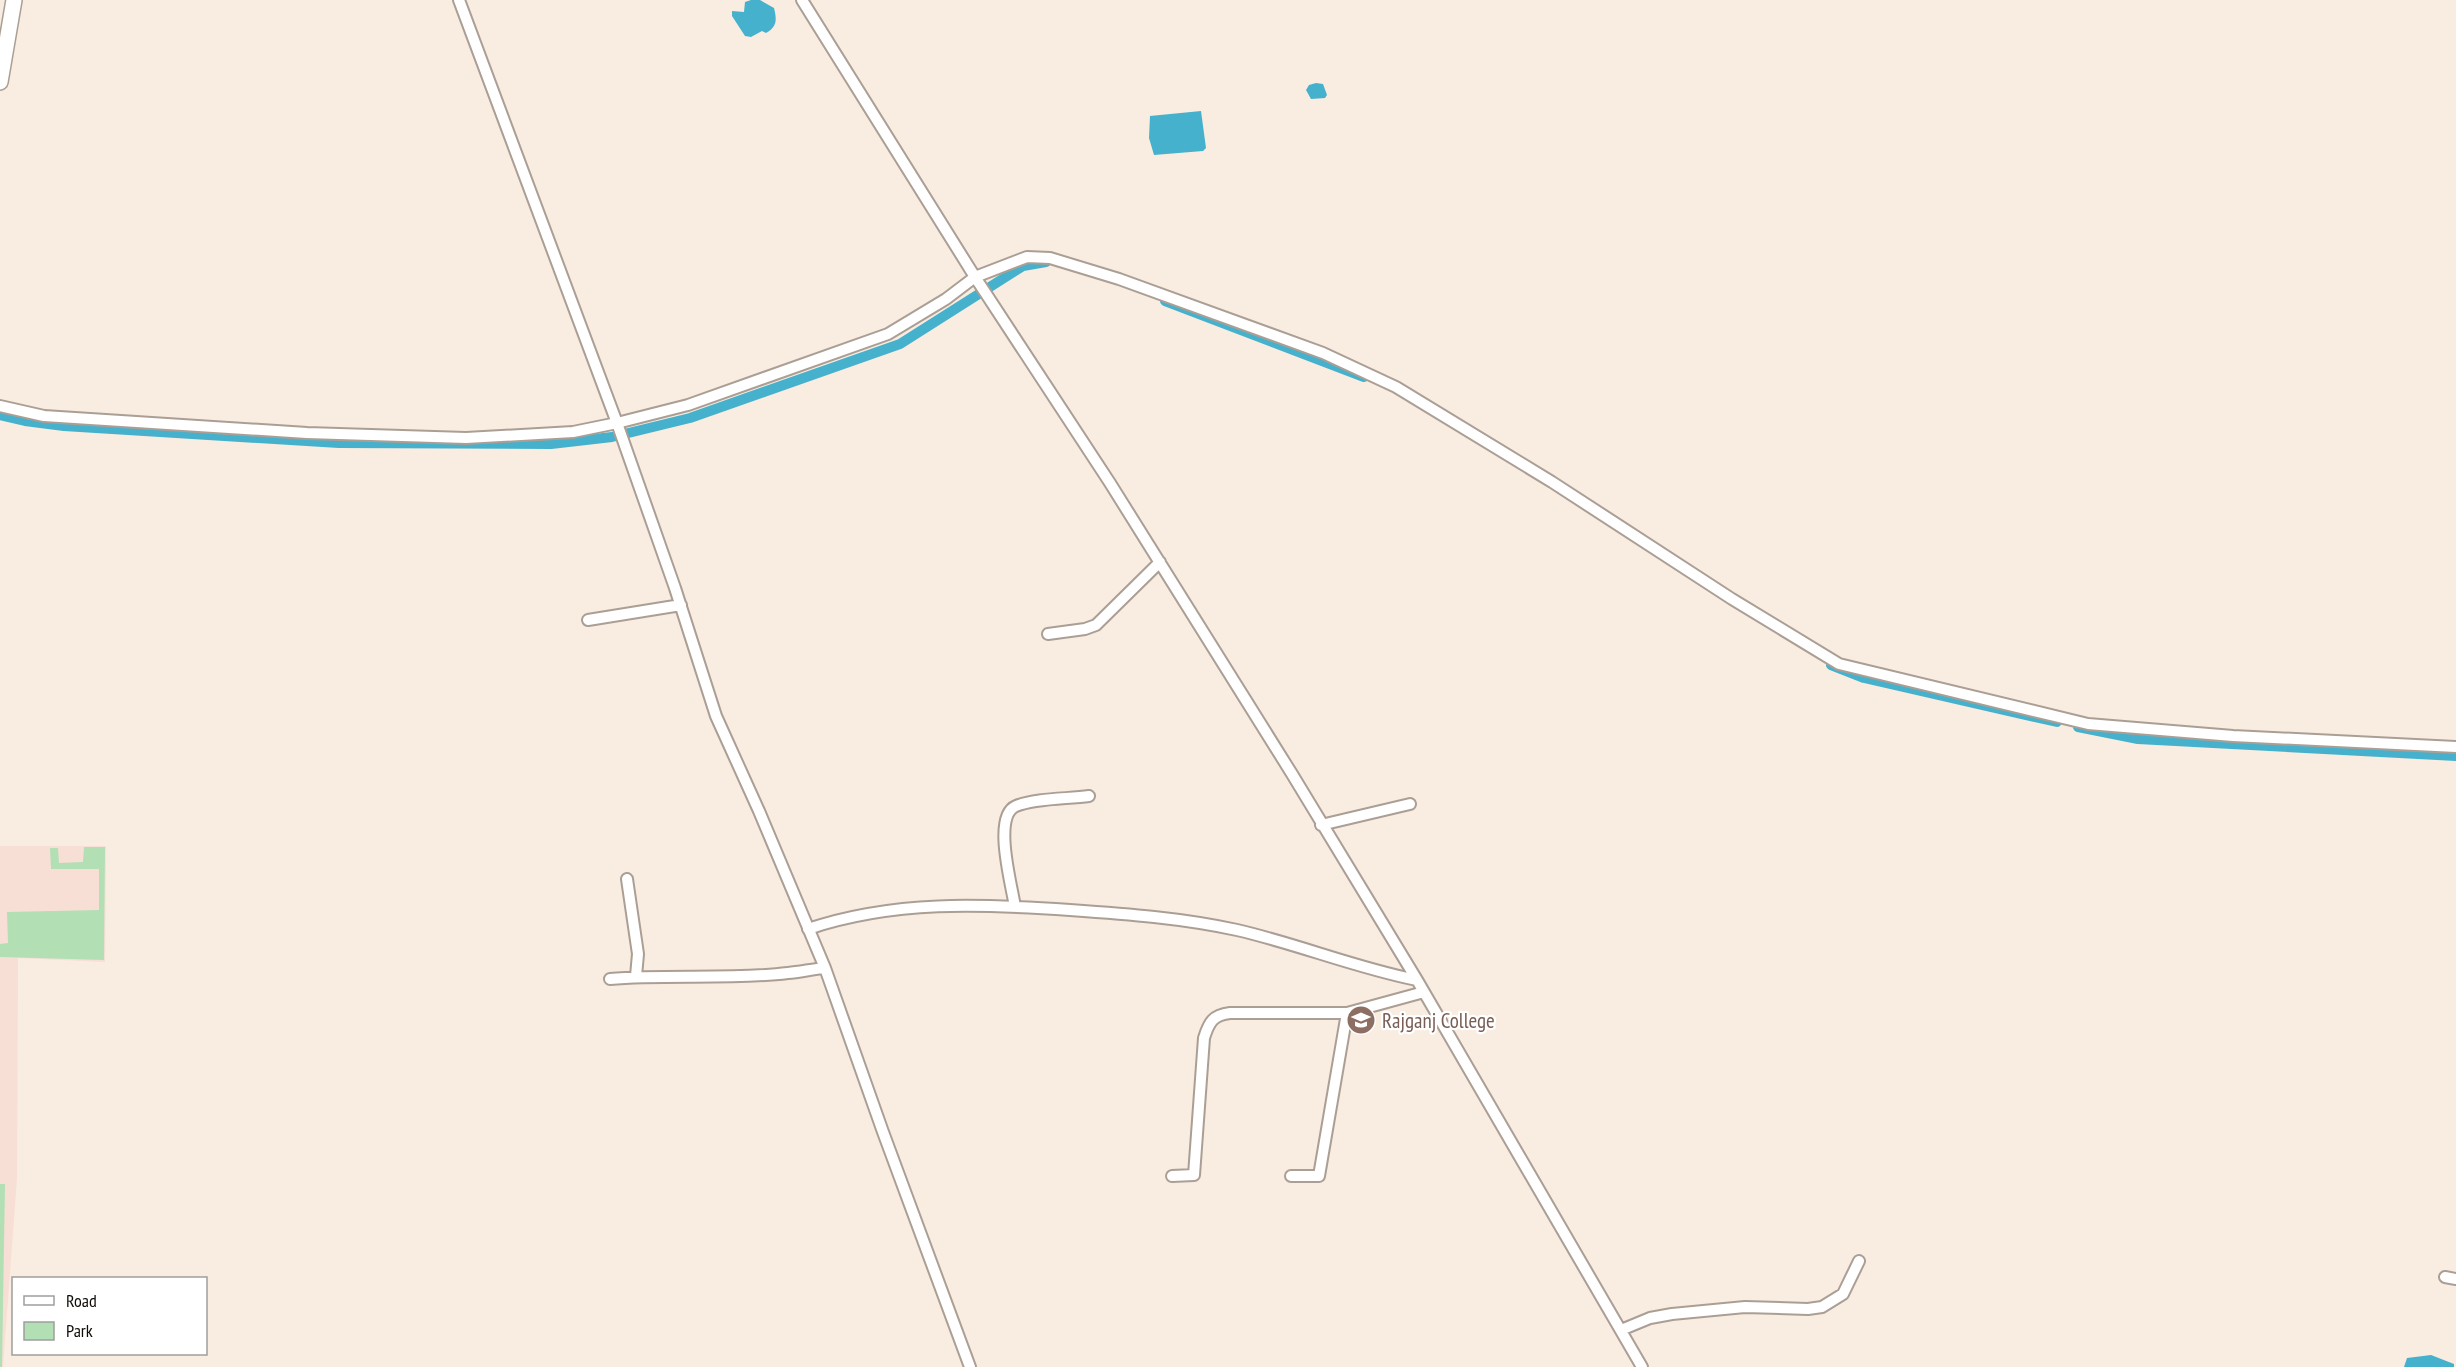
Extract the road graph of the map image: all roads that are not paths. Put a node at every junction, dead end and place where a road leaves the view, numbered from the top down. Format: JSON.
{"nodes":[{"id":1,"x":14,"y":0,"type":"edge"},
{"id":2,"x":459,"y":0,"type":"edge"},
{"id":3,"x":802,"y":0,"type":"edge"},
{"id":4,"x":0,"y":82,"type":"edge"},
{"id":5,"x":980,"y":285,"type":"junction"},
{"id":6,"x":0,"y":406,"type":"edge"},
{"id":7,"x":620,"y":431,"type":"junction"},
{"id":8,"x":1160,"y":562,"type":"junction"},
{"id":9,"x":681,"y":605,"type":"junction"},
{"id":10,"x":588,"y":620,"type":"dead end"},
{"id":11,"x":1048,"y":634,"type":"dead end"},
{"id":12,"x":2456,"y":747,"type":"edge"},
{"id":13,"x":1089,"y":796,"type":"dead end"},
{"id":14,"x":1410,"y":804,"type":"dead end"},
{"id":15,"x":1322,"y":825,"type":"junction"},
{"id":16,"x":627,"y":879,"type":"dead end"},
{"id":17,"x":1015,"y":907,"type":"junction"},
{"id":18,"x":808,"y":929,"type":"junction"},
{"id":19,"x":825,"y":968,"type":"junction"},
{"id":20,"x":636,"y":976,"type":"junction"},
{"id":21,"x":610,"y":979,"type":"dead end"},
{"id":22,"x":1418,"y":980,"type":"junction"},
{"id":23,"x":1424,"y":992,"type":"junction"},
{"id":24,"x":1347,"y":1013,"type":"junction"},
{"id":25,"x":1172,"y":1176,"type":"dead end"},
{"id":26,"x":1291,"y":1176,"type":"dead end"},
{"id":27,"x":1859,"y":1261,"type":"dead end"},
{"id":28,"x":1621,"y":1330,"type":"junction"},
{"id":29,"x":970,"y":1367,"type":"edge"},
{"id":30,"x":1642,"y":1367,"type":"edge"}],
"edges":[{"from":1,"to":4,"type":"highway"},
{"from":2,"to":7,"type":"street"},
{"from":3,"to":5,"type":"street"},
{"from":5,"to":7,"type":"street"},
{"from":5,"to":8,"type":"street"},
{"from":5,"to":12,"type":"street"},
{"from":6,"to":7,"type":"street"},
{"from":7,"to":9,"type":"street"},
{"from":8,"to":11,"type":"street"},
{"from":8,"to":15,"type":"street"},
{"from":9,"to":10,"type":"street"},
{"from":9,"to":18,"type":"street"},
{"from":13,"to":17,"type":"street"},
{"from":14,"to":15,"type":"street"},
{"from":15,"to":22,"type":"street"},
{"from":16,"to":20,"type":"street"},
{"from":17,"to":18,"type":"street"},
{"from":17,"to":22,"type":"street"},
{"from":18,"to":19,"type":"street"},
{"from":19,"to":20,"type":"street"},
{"from":19,"to":29,"type":"street"},
{"from":20,"to":21,"type":"street"},
{"from":22,"to":23,"type":"street"},
{"from":23,"to":24,"type":"street"},
{"from":23,"to":28,"type":"street"},
{"from":24,"to":25,"type":"street"},
{"from":24,"to":26,"type":"street"},
{"from":27,"to":28,"type":"street"},
{"from":28,"to":30,"type":"street"}]}
